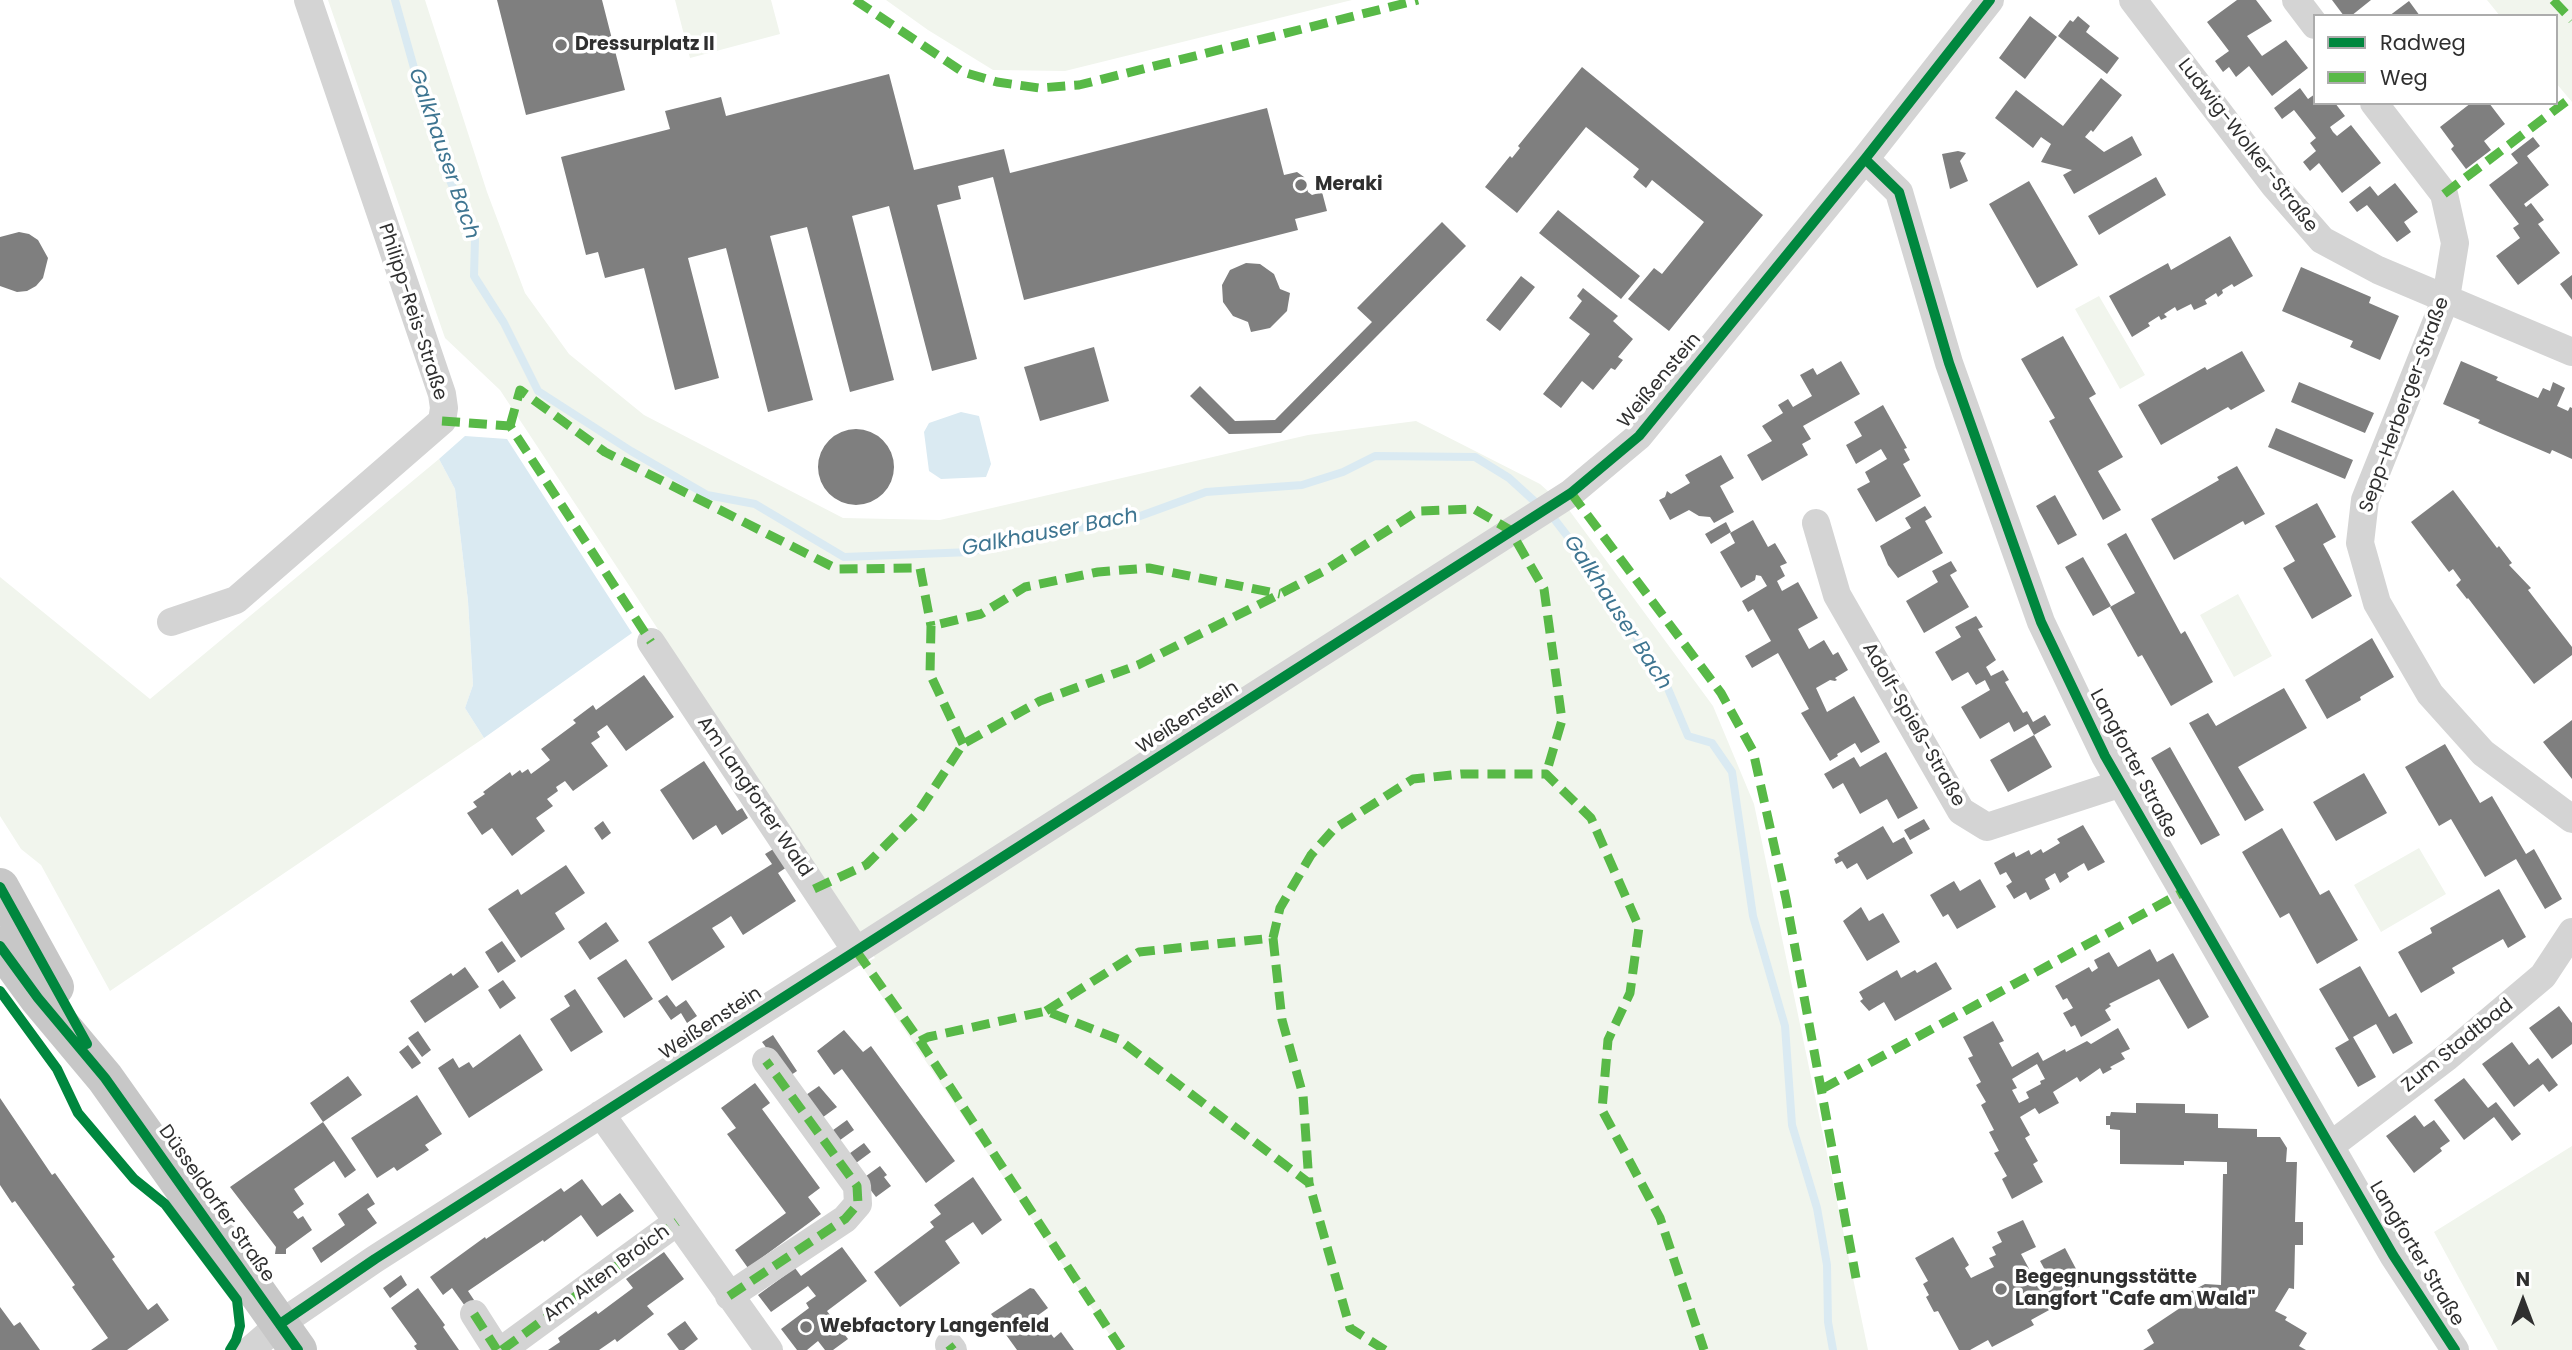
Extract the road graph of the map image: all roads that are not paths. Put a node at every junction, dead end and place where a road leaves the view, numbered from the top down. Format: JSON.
{"nodes":[{"id":1,"x":308,"y":0,"type":"edge"},
{"id":2,"x":1990,"y":0,"type":"edge"},
{"id":3,"x":2133,"y":0,"type":"edge"},
{"id":4,"x":2296,"y":0,"type":"edge"},
{"id":5,"x":2313,"y":22,"type":"edge"},
{"id":6,"x":2376,"y":105,"type":"edge"},
{"id":7,"x":1866,"y":159,"type":"junction"},
{"id":8,"x":2446,"y":298,"type":"junction"},
{"id":9,"x":2572,"y":352,"type":"edge"},
{"id":10,"x":1816,"y":523,"type":"dead end"},
{"id":11,"x":171,"y":621,"type":"dead end"},
{"id":12,"x":651,"y":642,"type":"dead end"},
{"id":13,"x":2119,"y":784,"type":"junction"},
{"id":14,"x":2572,"y":819,"type":"edge"},
{"id":15,"x":0,"y":887,"type":"edge"},
{"id":16,"x":2572,"y":932,"type":"edge"},
{"id":17,"x":0,"y":946,"type":"edge"},
{"id":18,"x":857,"y":953,"type":"junction"},
{"id":19,"x":766,"y":1061,"type":"dead end"},
{"id":20,"x":105,"y":1078,"type":"junction"},
{"id":21,"x":601,"y":1114,"type":"junction"},
{"id":22,"x":2330,"y":1146,"type":"junction"},
{"id":23,"x":677,"y":1222,"type":"junction"},
{"id":24,"x":729,"y":1296,"type":"junction"},
{"id":25,"x":474,"y":1314,"type":"dead end"},
{"id":26,"x":289,"y":1337,"type":"edge"},
{"id":27,"x":2444,"y":1347,"type":"edge"},
{"id":28,"x":250,"y":1350,"type":"edge"},
{"id":29,"x":500,"y":1350,"type":"edge"},
{"id":30,"x":769,"y":1350,"type":"edge"}],
"edges":[{"from":1,"to":11,"type":"street","name":"Philipp-Reis-Straße"},
{"from":2,"to":7,"type":"street","name":"Weißenstein"},
{"from":3,"to":8,"type":"street","name":"Ludwig-Wolker-Straße"},
{"from":4,"to":5,"type":"street"},
{"from":6,"to":8,"type":"street","name":"Sepp-Herberger-Straße"},
{"from":7,"to":13,"type":"street","name":"Langforter Straße"},
{"from":7,"to":18,"type":"street","name":"Weißenstein"},
{"from":8,"to":9,"type":"street","name":"Ludwig-Wolker-Straße"},
{"from":8,"to":14,"type":"street","name":"Sepp-Herberger-Straße"},
{"from":10,"to":13,"type":"street","name":"Adolf-Spieß-Straße"},
{"from":12,"to":18,"type":"street","name":"Am Langforter Wald"},
{"from":13,"to":22,"type":"street","name":"Langforter Straße"},
{"from":15,"to":20,"type":"main road","name":"Düsseldorfer Straße"},
{"from":16,"to":22,"type":"street","name":"Zum Stadtbad"},
{"from":17,"to":20,"type":"main road","name":"Düsseldorfer Straße"},
{"from":18,"to":21,"type":"street","name":"Weißenstein"},
{"from":19,"to":24,"type":"street"},
{"from":20,"to":26,"type":"main road","name":"Düsseldorfer Straße"},
{"from":21,"to":23,"type":"street","name":"Am Alten Broich"},
{"from":21,"to":26,"type":"street","name":"Weißenstein"},
{"from":22,"to":27,"type":"street","name":"Langforter Straße"},
{"from":23,"to":24,"type":"street","name":"Am Alten Broich"},
{"from":23,"to":29,"type":"street","name":"Am Alten Broich"},
{"from":24,"to":30,"type":"street","name":"Am Alten Broich"},
{"from":25,"to":29,"type":"street","name":"Am Alten Broich"},
{"from":26,"to":28,"type":"street","name":"Weißenstein"}]}
